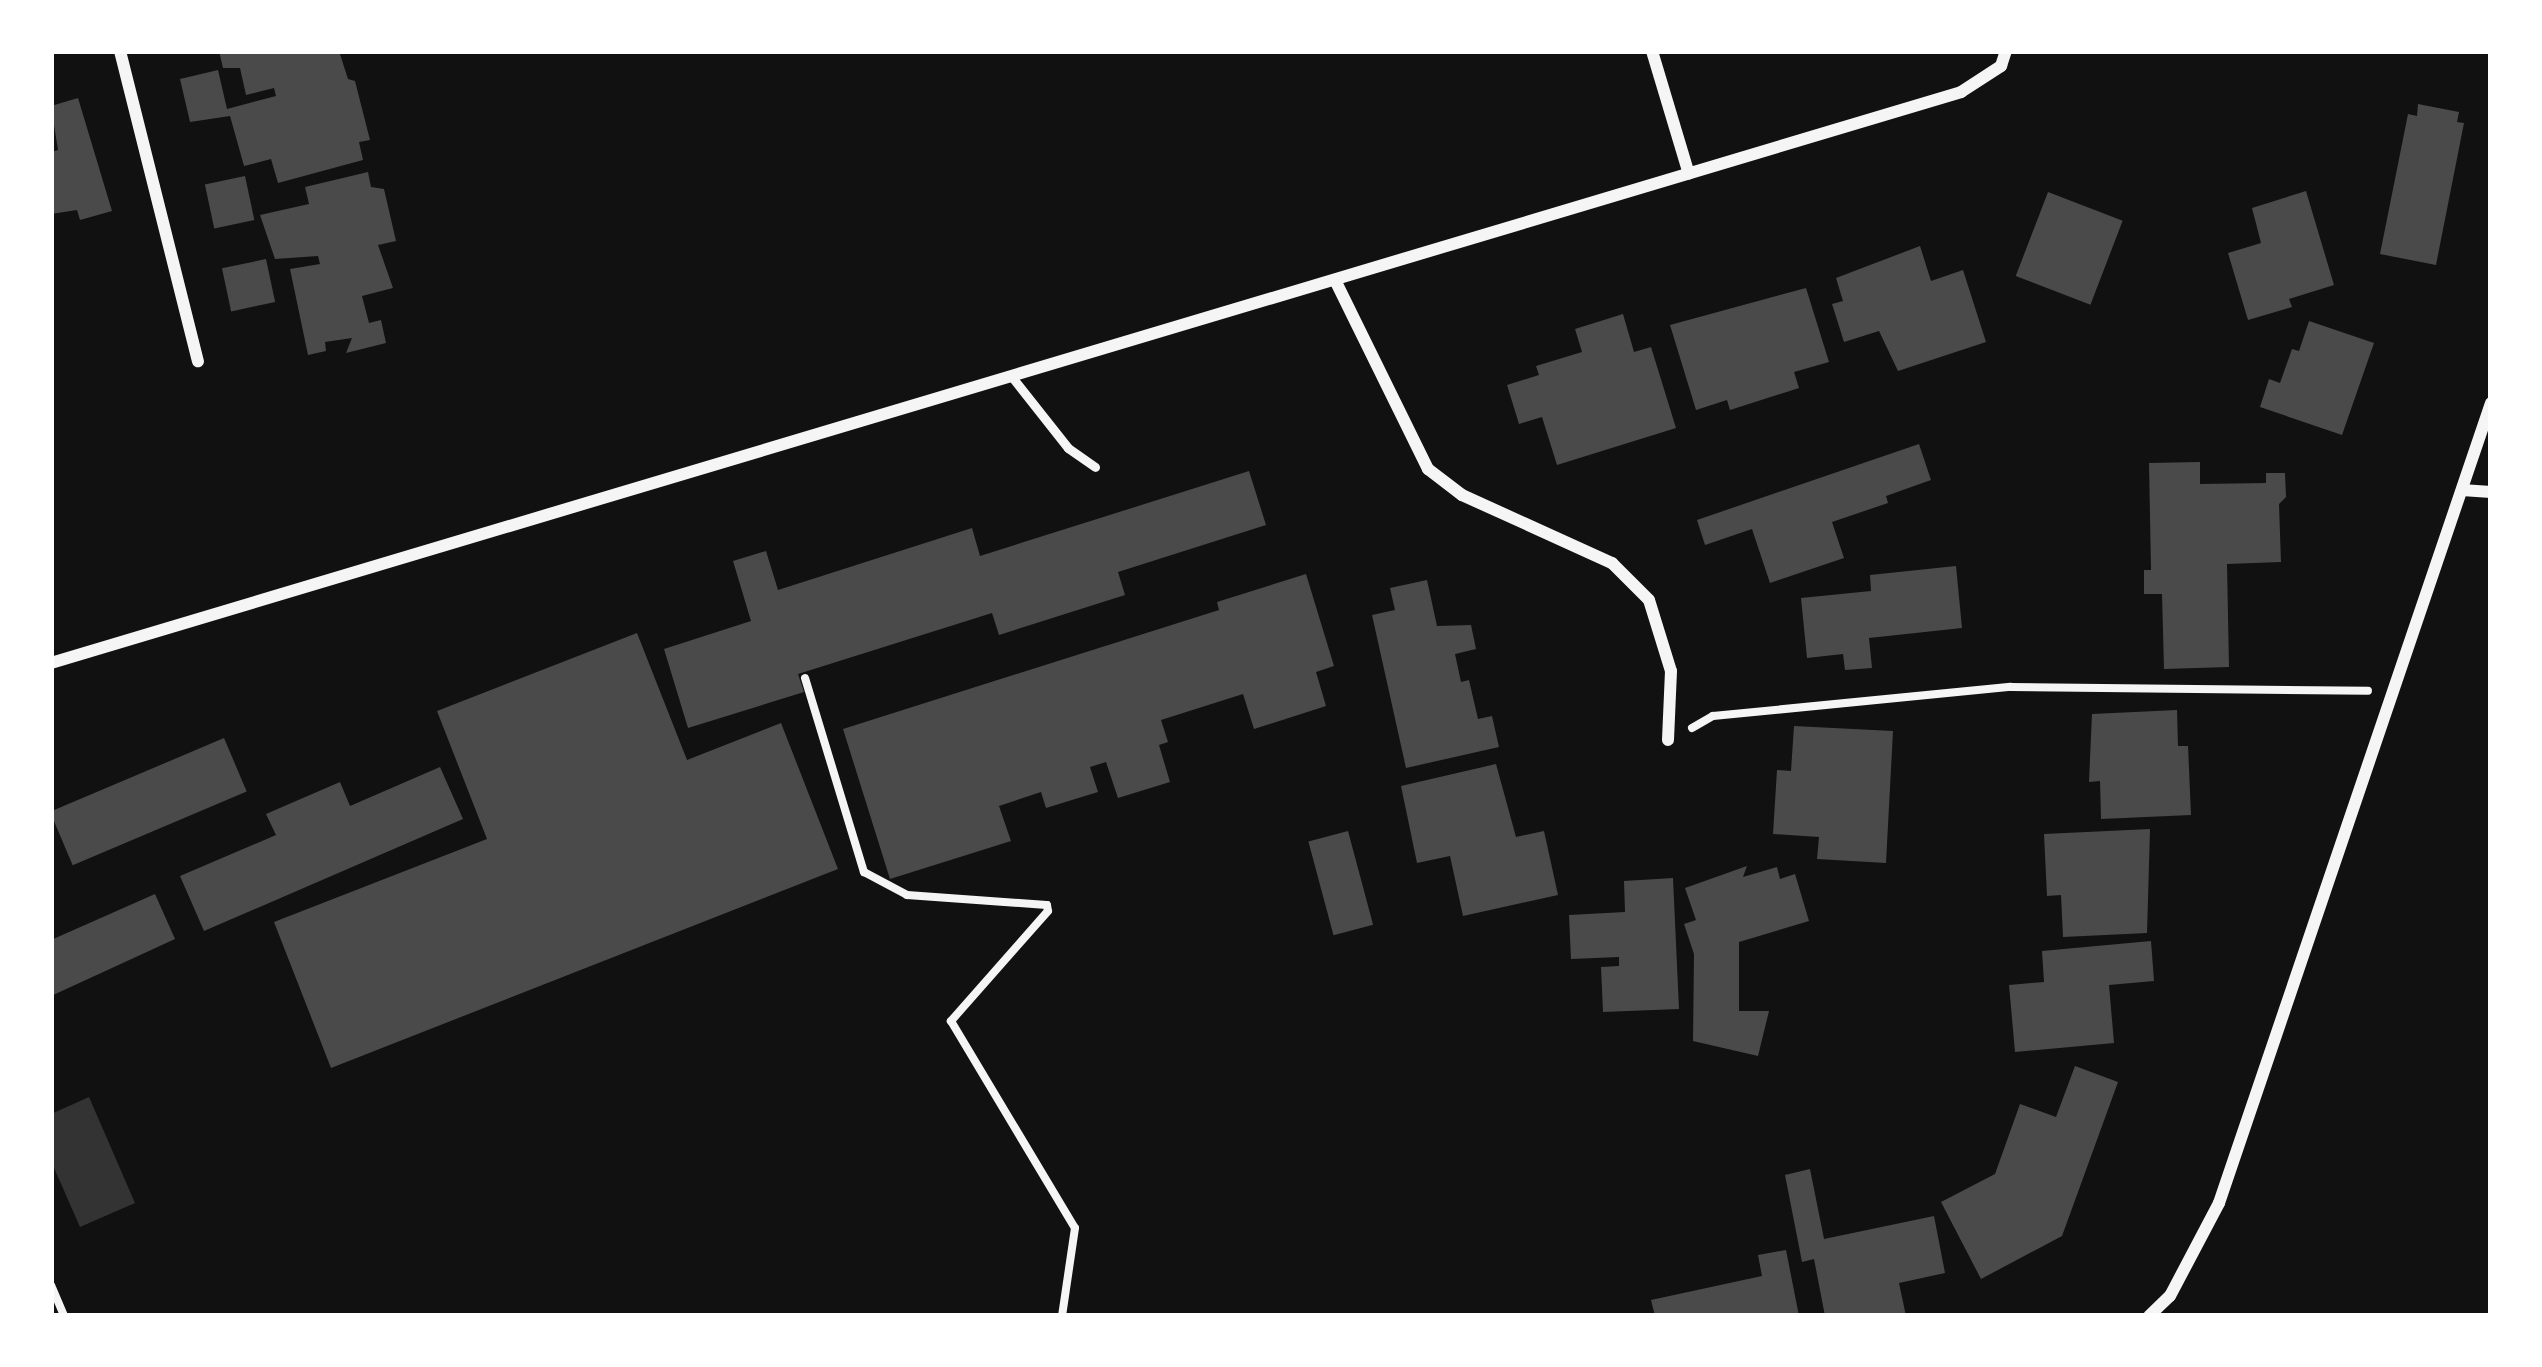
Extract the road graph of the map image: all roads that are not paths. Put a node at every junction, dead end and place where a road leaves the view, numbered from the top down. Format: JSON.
{"nodes":[{"id":1,"x":120,"y":51,"type":"edge"},
{"id":2,"x":1652,"y":51,"type":"edge"},
{"id":3,"x":2006,"y":51,"type":"edge"},
{"id":4,"x":1689,"y":174,"type":"junction"},
{"id":5,"x":1335,"y":280,"type":"junction"},
{"id":6,"x":198,"y":361,"type":"dead end"},
{"id":7,"x":1012,"y":376,"type":"junction"},
{"id":8,"x":2491,"y":403,"type":"edge"},
{"id":9,"x":1095,"y":466,"type":"dead end"},
{"id":10,"x":2462,"y":490,"type":"junction"},
{"id":11,"x":2491,"y":492,"type":"edge"},
{"id":12,"x":51,"y":663,"type":"edge"},
{"id":13,"x":1668,"y":740,"type":"road end"},
{"id":14,"x":2149,"y":1316,"type":"edge"}],
"edges":[{"from":1,"to":6,"type":"street"},
{"from":2,"to":4,"type":"street"},
{"from":3,"to":4,"type":"street"},
{"from":4,"to":5,"type":"street"},
{"from":5,"to":7,"type":"street"},
{"from":5,"to":13,"type":"street"},
{"from":7,"to":9,"type":"lane"},
{"from":7,"to":12,"type":"street"},
{"from":8,"to":10,"type":"street"},
{"from":10,"to":11,"type":"street"},
{"from":10,"to":14,"type":"street"}]}
